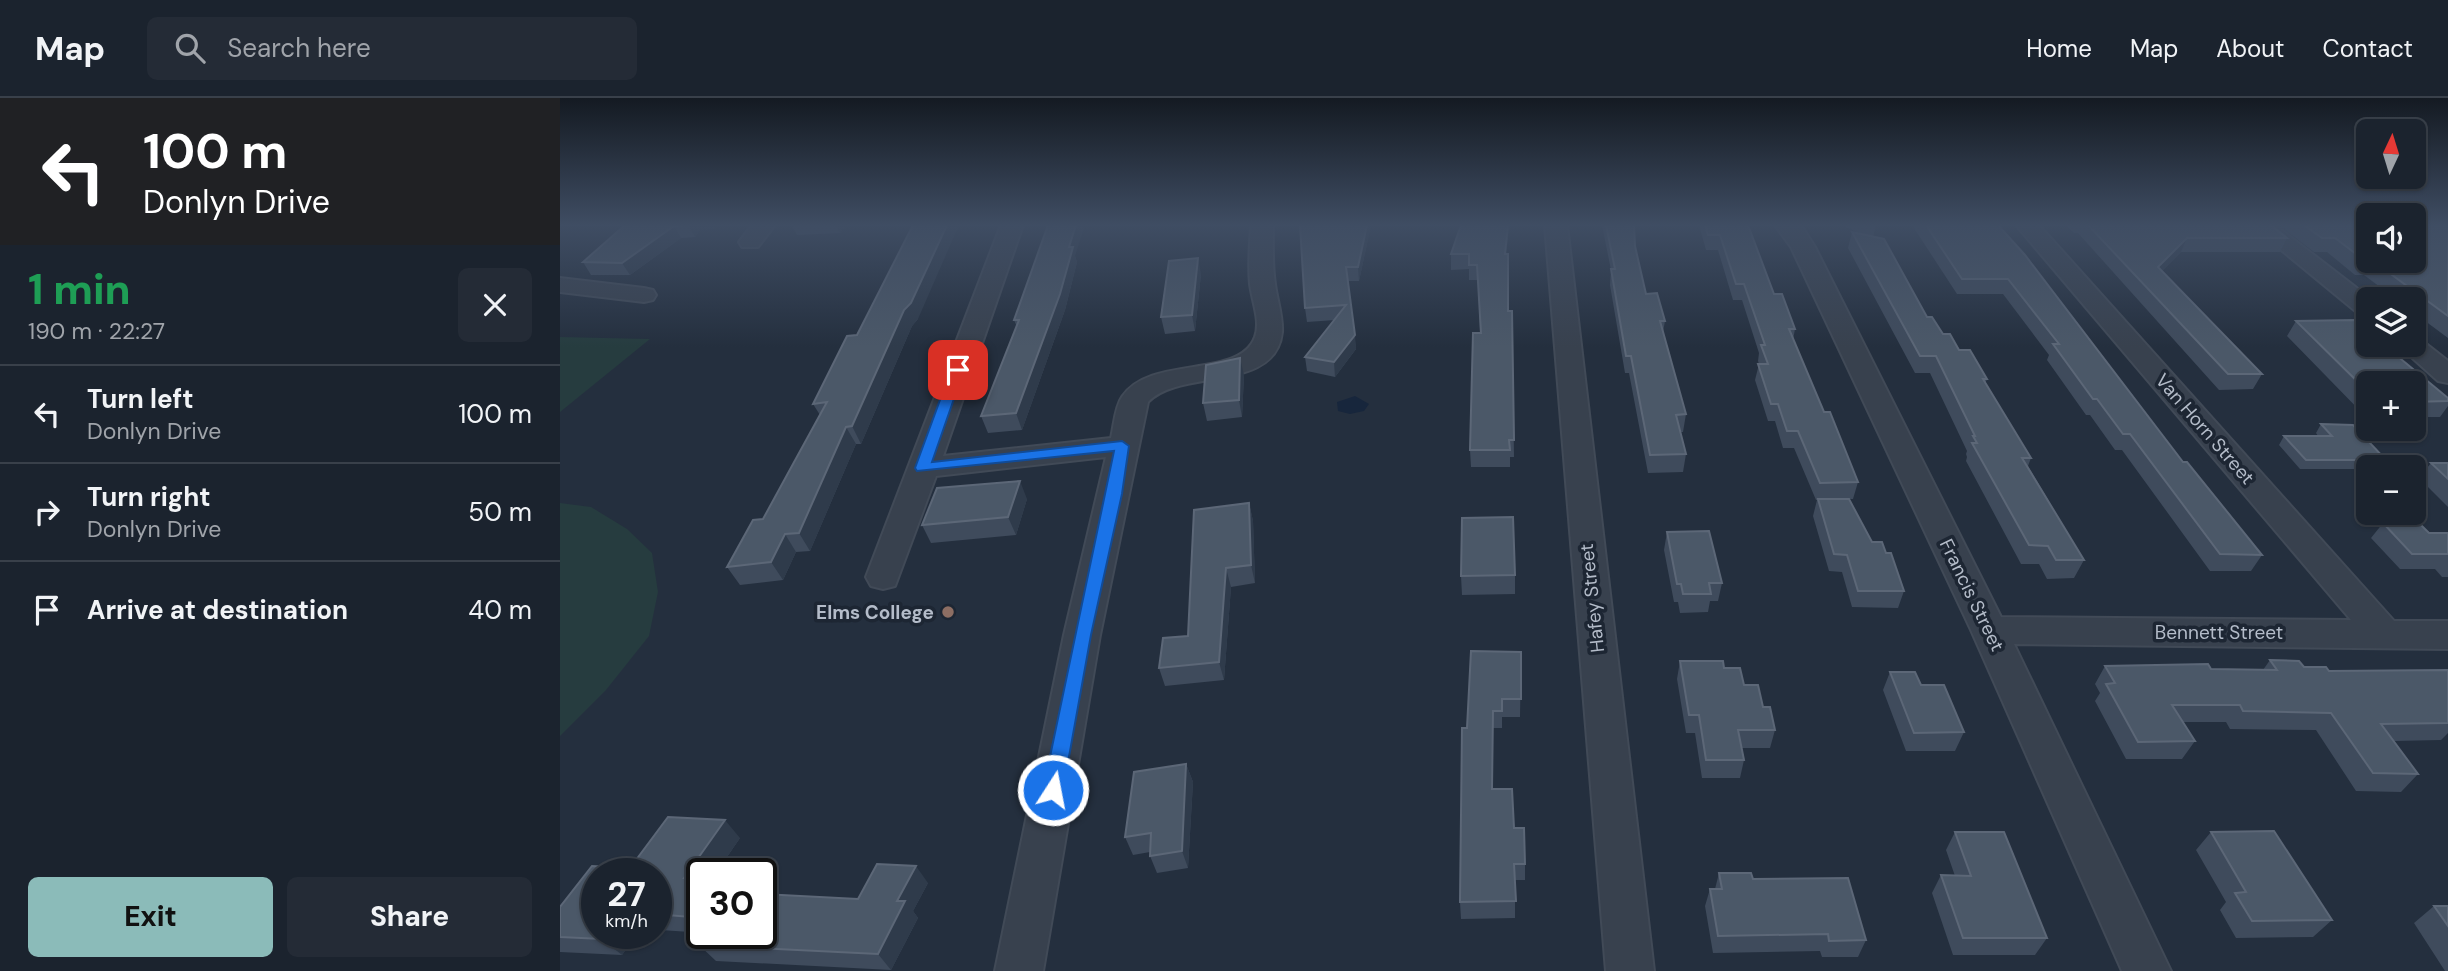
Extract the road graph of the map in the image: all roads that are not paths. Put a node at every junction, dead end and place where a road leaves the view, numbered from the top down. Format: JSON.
{"nodes":[{"id":1,"x":997,"y":266,"type":"edge"},
{"id":2,"x":1263,"y":266,"type":"edge"},
{"id":3,"x":1560,"y":266,"type":"edge"},
{"id":4,"x":1812,"y":266,"type":"edge"},
{"id":5,"x":2063,"y":266,"type":"edge"},
{"id":6,"x":2313,"y":266,"type":"edge"},
{"id":7,"x":560,"y":285,"type":"edge"},
{"id":8,"x":644,"y":295,"type":"dead end"},
{"id":9,"x":2356,"y":299,"type":"edge"},
{"id":10,"x":2426,"y":357,"type":"edge"},
{"id":11,"x":2448,"y":375,"type":"edge"},
{"id":12,"x":1122,"y":446,"type":"junction"},
{"id":13,"x":922,"y":468,"type":"junction"},
{"id":14,"x":883,"y":577,"type":"dead end"},
{"id":15,"x":1989,"y":630,"type":"junction"},
{"id":16,"x":2383,"y":633,"type":"junction"},
{"id":17,"x":2448,"y":635,"type":"edge"},
{"id":18,"x":1019,"y":971,"type":"edge"},
{"id":19,"x":1630,"y":971,"type":"edge"},
{"id":20,"x":2147,"y":971,"type":"edge"}],
"edges":[{"from":1,"to":13,"type":"street"},
{"from":2,"to":12,"type":"street"},
{"from":3,"to":19,"type":"street","name":"Hafey Street"},
{"from":4,"to":15,"type":"street","name":"Francis Street"},
{"from":5,"to":16,"type":"street","name":"Van Horn Street"},
{"from":6,"to":9,"type":"street"},
{"from":7,"to":8,"type":"street"},
{"from":10,"to":11,"type":"street"},
{"from":12,"to":13,"type":"street"},
{"from":12,"to":18,"type":"street"},
{"from":13,"to":14,"type":"street"},
{"from":15,"to":16,"type":"street","name":"Bennett Street"},
{"from":15,"to":20,"type":"street","name":"Francis Street"},
{"from":16,"to":17,"type":"street","name":"Bennett Street"}]}
